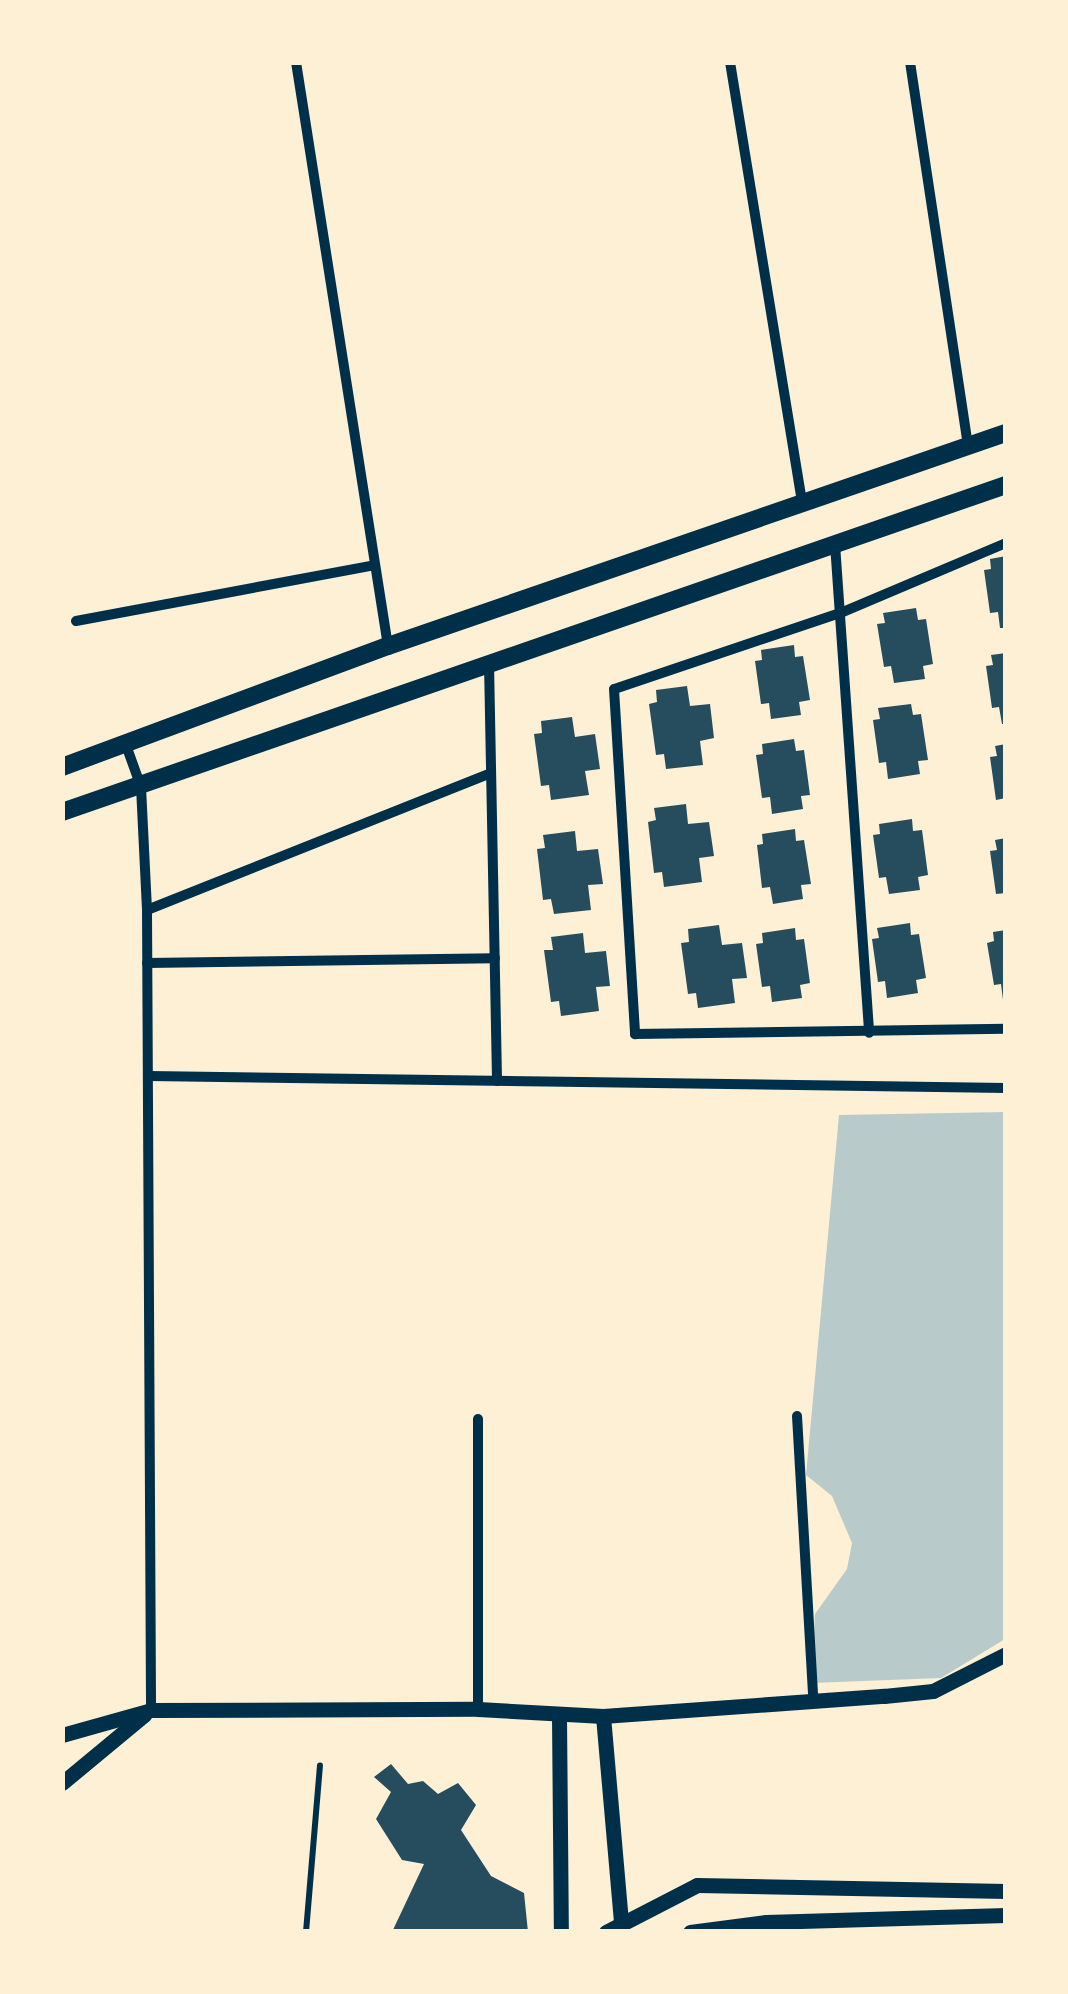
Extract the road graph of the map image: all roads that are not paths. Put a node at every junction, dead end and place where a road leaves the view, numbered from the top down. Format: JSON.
{"nodes":[{"id":1,"x":296,"y":62,"type":"edge"},
{"id":2,"x":730,"y":62,"type":"edge"},
{"id":3,"x":910,"y":62,"type":"edge"},
{"id":4,"x":1006,"y":432,"type":"edge"},
{"id":5,"x":968,"y":446,"type":"junction"},
{"id":6,"x":1006,"y":485,"type":"edge"},
{"id":7,"x":802,"y":504,"type":"junction"},
{"id":8,"x":1006,"y":543,"type":"edge"},
{"id":9,"x":835,"y":544,"type":"junction"},
{"id":10,"x":375,"y":565,"type":"junction"},
{"id":11,"x":840,"y":613,"type":"junction"},
{"id":12,"x":76,"y":621,"type":"dead end"},
{"id":13,"x":388,"y":646,"type":"junction"},
{"id":14,"x":489,"y":662,"type":"junction"},
{"id":15,"x":126,"y":744,"type":"junction"},
{"id":16,"x":62,"y":767,"type":"edge"},
{"id":17,"x":491,"y":773,"type":"junction"},
{"id":18,"x":141,"y":787,"type":"junction"},
{"id":19,"x":62,"y":812,"type":"edge"},
{"id":20,"x":147,"y":910,"type":"junction"},
{"id":21,"x":495,"y":958,"type":"junction"},
{"id":22,"x":147,"y":963,"type":"junction"},
{"id":23,"x":1006,"y":1030,"type":"edge"},
{"id":24,"x":868,"y":1033,"type":"junction"},
{"id":25,"x":149,"y":1076,"type":"junction"},
{"id":26,"x":497,"y":1081,"type":"junction"},
{"id":27,"x":1006,"y":1088,"type":"edge"},
{"id":28,"x":797,"y":1416,"type":"dead end"},
{"id":29,"x":478,"y":1419,"type":"dead end"},
{"id":30,"x":1006,"y":1654,"type":"edge"},
{"id":31,"x":813,"y":1697,"type":"junction"},
{"id":32,"x":478,"y":1709,"type":"junction"},
{"id":33,"x":151,"y":1710,"type":"junction"},
{"id":34,"x":559,"y":1716,"type":"junction"},
{"id":35,"x":603,"y":1716,"type":"junction"},
{"id":36,"x":62,"y":1735,"type":"edge"},
{"id":37,"x":320,"y":1766,"type":"dead end"},
{"id":38,"x":62,"y":1782,"type":"edge"},
{"id":39,"x":1006,"y":1891,"type":"edge"},
{"id":40,"x":1006,"y":1915,"type":"edge"},
{"id":41,"x":622,"y":1922,"type":"junction"},
{"id":42,"x":306,"y":1932,"type":"edge"},
{"id":43,"x":561,"y":1932,"type":"edge"},
{"id":44,"x":606,"y":1932,"type":"edge"},
{"id":45,"x":690,"y":1932,"type":"edge"}],
"edges":[{"from":1,"to":10,"type":"street"},
{"from":2,"to":7,"type":"street"},
{"from":3,"to":5,"type":"street"},
{"from":4,"to":5,"type":"main road"},
{"from":5,"to":7,"type":"main road"},
{"from":6,"to":9,"type":"main road"},
{"from":7,"to":13,"type":"main road"},
{"from":8,"to":11,"type":"street"},
{"from":9,"to":11,"type":"street"},
{"from":9,"to":14,"type":"main road"},
{"from":10,"to":12,"type":"street"},
{"from":10,"to":13,"type":"street"},
{"from":11,"to":24,"type":"street"},
{"from":11,"to":24,"type":"street"},
{"from":13,"to":15,"type":"main road"},
{"from":14,"to":17,"type":"street"},
{"from":14,"to":18,"type":"main road"},
{"from":15,"to":16,"type":"main road"},
{"from":15,"to":18,"type":"street"},
{"from":17,"to":20,"type":"street"},
{"from":17,"to":21,"type":"street"},
{"from":18,"to":19,"type":"main road"},
{"from":18,"to":20,"type":"street"},
{"from":20,"to":22,"type":"street"},
{"from":21,"to":22,"type":"street"},
{"from":21,"to":26,"type":"street"},
{"from":22,"to":25,"type":"street"},
{"from":23,"to":24,"type":"street"},
{"from":25,"to":26,"type":"street"},
{"from":25,"to":33,"type":"street"},
{"from":26,"to":27,"type":"street"},
{"from":28,"to":31,"type":"street"},
{"from":29,"to":32,"type":"street"},
{"from":30,"to":31,"type":"street"},
{"from":31,"to":35,"type":"street"},
{"from":32,"to":33,"type":"street"},
{"from":32,"to":34,"type":"street"},
{"from":33,"to":36,"type":"street"},
{"from":33,"to":38,"type":"street"},
{"from":34,"to":35,"type":"street"},
{"from":34,"to":43,"type":"street"},
{"from":35,"to":41,"type":"street"},
{"from":37,"to":42,"type":"lane"},
{"from":39,"to":41,"type":"street"},
{"from":40,"to":45,"type":"street"},
{"from":41,"to":44,"type":"street"}]}
